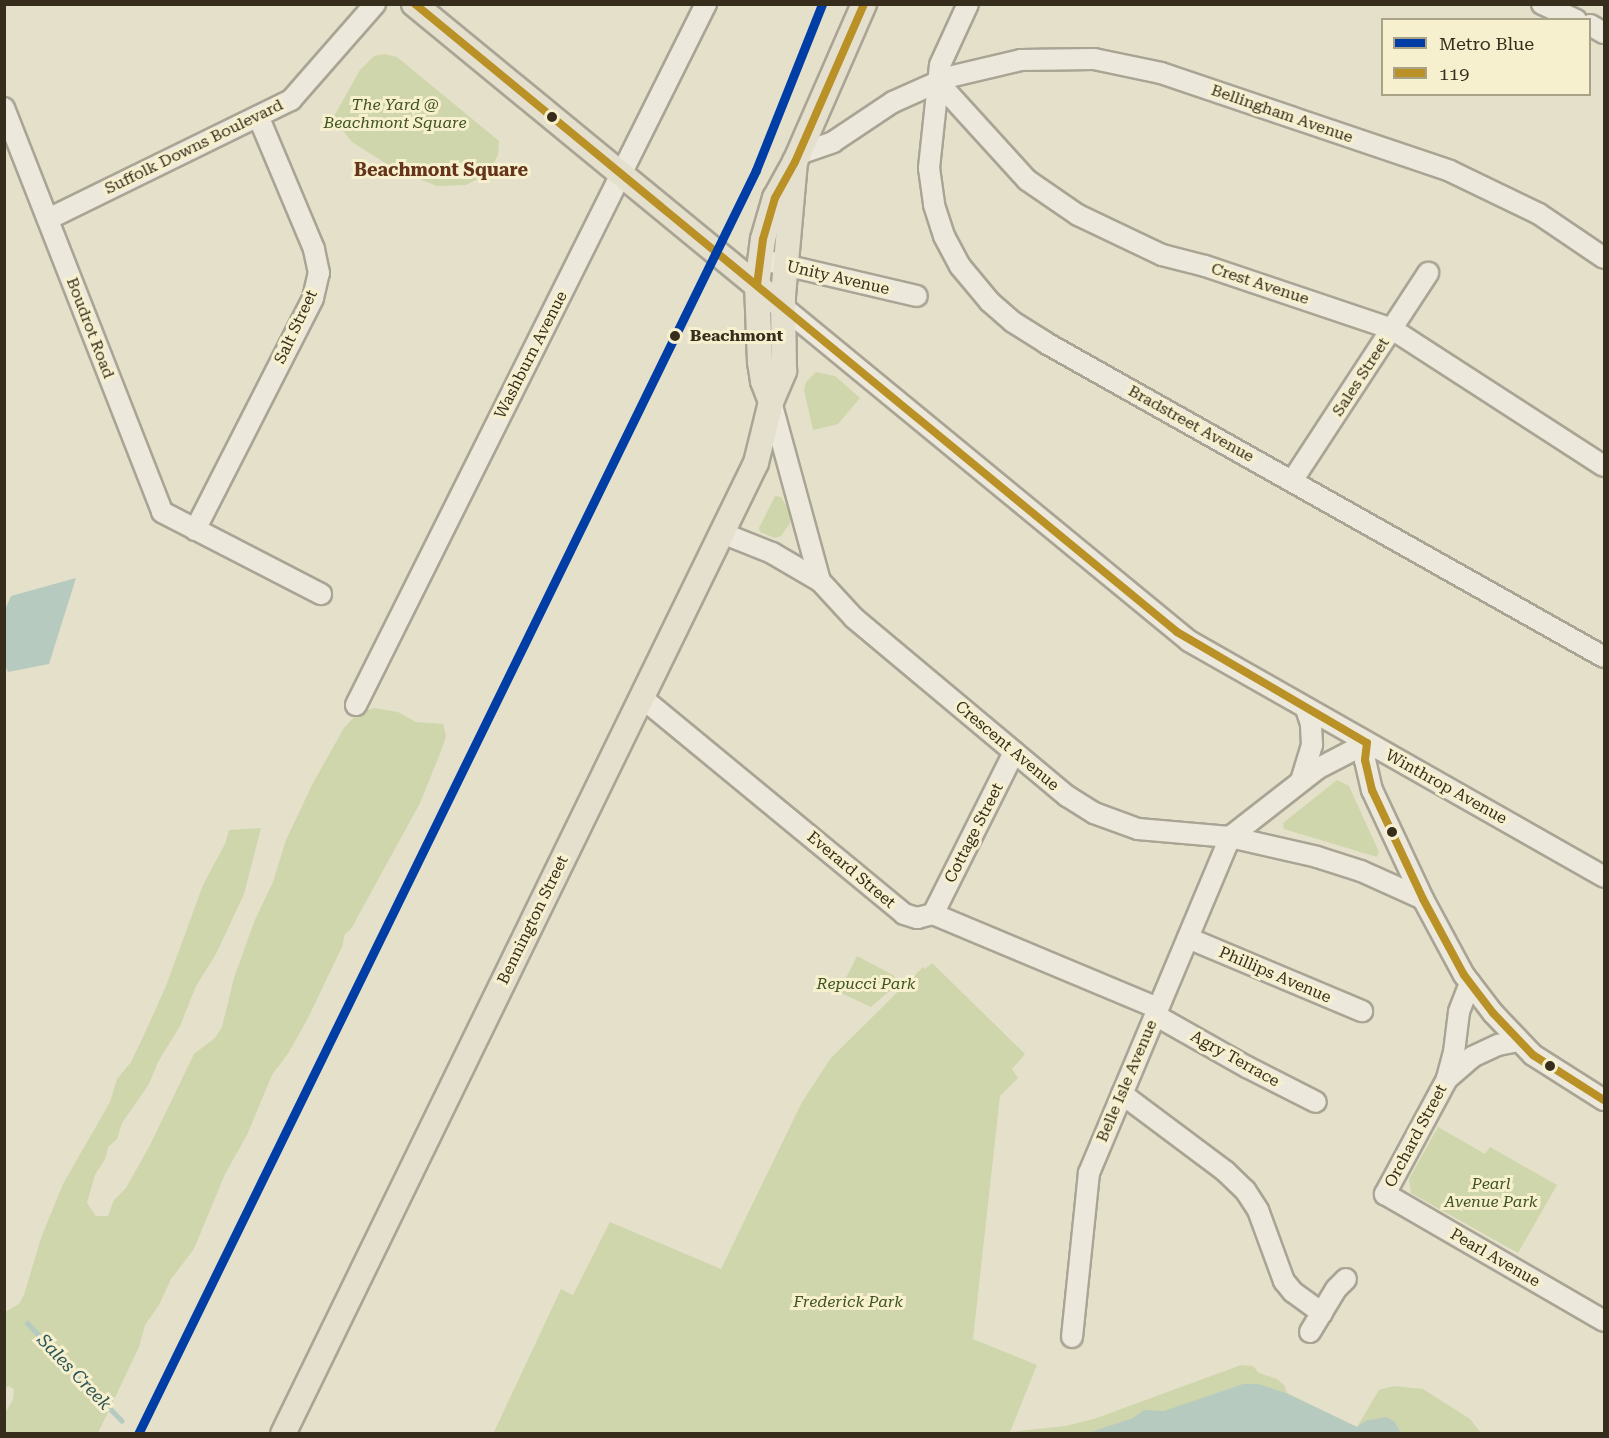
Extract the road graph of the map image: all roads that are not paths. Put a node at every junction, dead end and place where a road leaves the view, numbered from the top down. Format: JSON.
{"nodes":[{"id":1,"x":375,"y":4,"type":"edge"},
{"id":2,"x":414,"y":4,"type":"edge"},
{"id":3,"x":706,"y":4,"type":"edge"},
{"id":4,"x":864,"y":4,"type":"edge"},
{"id":5,"x":968,"y":4,"type":"edge"},
{"id":6,"x":1542,"y":4,"type":"edge"},
{"id":7,"x":1573,"y":18,"type":"edge"},
{"id":8,"x":1591,"y":26,"type":"edge"},
{"id":9,"x":1605,"y":33,"type":"edge"},
{"id":10,"x":937,"y":81,"type":"junction"},
{"id":11,"x":4,"y":108,"type":"edge"},
{"id":12,"x":258,"y":116,"type":"junction"},
{"id":13,"x":797,"y":158,"type":"junction"},
{"id":14,"x":621,"y":174,"type":"junction"},
{"id":15,"x":48,"y":219,"type":"junction"},
{"id":16,"x":1605,"y":258,"type":"edge"},
{"id":17,"x":759,"y":259,"type":"junction"},
{"id":18,"x":786,"y":265,"type":"junction"},
{"id":19,"x":1428,"y":273,"type":"dead end"},
{"id":20,"x":757,"y":285,"type":"junction"},
{"id":21,"x":917,"y":297,"type":"dead end"},
{"id":22,"x":783,"y":307,"type":"junction"},
{"id":23,"x":1392,"y":329,"type":"junction"},
{"id":24,"x":771,"y":402,"type":"junction"},
{"id":25,"x":1605,"y":466,"type":"edge"},
{"id":26,"x":1292,"y":481,"type":"junction"},
{"id":27,"x":195,"y":530,"type":"junction"},
{"id":28,"x":722,"y":534,"type":"junction"},
{"id":29,"x":820,"y":581,"type":"junction"},
{"id":30,"x":321,"y":594,"type":"dead end"},
{"id":31,"x":1605,"y":657,"type":"edge"},
{"id":32,"x":641,"y":697,"type":"junction"},
{"id":33,"x":356,"y":705,"type":"dead end"},
{"id":34,"x":1306,"y":709,"type":"junction"},
{"id":35,"x":1368,"y":743,"type":"junction"},
{"id":36,"x":1014,"y":752,"type":"junction"},
{"id":37,"x":1301,"y":781,"type":"junction"},
{"id":38,"x":1230,"y":837,"type":"junction"},
{"id":39,"x":1605,"y":877,"type":"edge"},
{"id":40,"x":1423,"y":899,"type":"junction"},
{"id":41,"x":933,"y":914,"type":"junction"},
{"id":42,"x":1188,"y":938,"type":"junction"},
{"id":43,"x":1470,"y":983,"type":"junction"},
{"id":44,"x":1157,"y":1011,"type":"junction"},
{"id":45,"x":1362,"y":1011,"type":"dead end"},
{"id":46,"x":1519,"y":1041,"type":"junction"},
{"id":47,"x":1447,"y":1079,"type":"junction"},
{"id":48,"x":1122,"y":1094,"type":"junction"},
{"id":49,"x":1605,"y":1100,"type":"edge"},
{"id":50,"x":1316,"y":1102,"type":"dead end"},
{"id":51,"x":1385,"y":1194,"type":"joint"},
{"id":52,"x":1346,"y":1280,"type":"dead end"},
{"id":53,"x":1322,"y":1313,"type":"junction"},
{"id":54,"x":1605,"y":1321,"type":"edge"},
{"id":55,"x":1310,"y":1332,"type":"dead end"},
{"id":56,"x":1072,"y":1337,"type":"dead end"},
{"id":57,"x":283,"y":1434,"type":"edge"}],
"edges":[{"from":1,"to":12,"type":"street","name":"Suffolk Downs Boulevard"},
{"from":2,"to":14,"type":"main road","name":"Winthrop Avenue"},
{"from":3,"to":14,"type":"street","name":"Washburn Avenue"},
{"from":4,"to":13,"type":"main road"},
{"from":5,"to":10,"type":"street","name":"Bradstreet Avenue"},
{"from":6,"to":7,"type":"street"},
{"from":8,"to":9,"type":"street"},
{"from":10,"to":13,"type":"street","name":"Bellingham Avenue"},
{"from":10,"to":16,"type":"street","name":"Bellingham Avenue"},
{"from":10,"to":23,"type":"street","name":"Crest Avenue"},
{"from":10,"to":26,"type":"street","name":"Bradstreet Avenue"},
{"from":11,"to":15,"type":"street","name":"Boudrot Road"},
{"from":12,"to":15,"type":"street","name":"Suffolk Downs Boulevard"},
{"from":12,"to":27,"type":"street","name":"Salt Street"},
{"from":13,"to":17,"type":"main road"},
{"from":13,"to":18,"type":"main road","name":"Bennington Street"},
{"from":14,"to":20,"type":"main road","name":"Winthrop Avenue"},
{"from":14,"to":33,"type":"street","name":"Washburn Avenue"},
{"from":15,"to":27,"type":"street","name":"Boudrot Road"},
{"from":17,"to":18,"type":"street","name":"Unity Avenue"},
{"from":17,"to":20,"type":"main road"},
{"from":18,"to":21,"type":"street","name":"Unity Avenue"},
{"from":18,"to":22,"type":"main road","name":"Bennington Street"},
{"from":19,"to":23,"type":"street","name":"Sales Street"},
{"from":20,"to":22,"type":"main road","name":"Winthrop Avenue"},
{"from":20,"to":24,"type":"main road"},
{"from":22,"to":24,"type":"main road","name":"Bennington Street"},
{"from":22,"to":34,"type":"street","name":"Winthrop Avenue"},
{"from":23,"to":25,"type":"street","name":"Crest Avenue"},
{"from":23,"to":26,"type":"street","name":"Sales Street"},
{"from":24,"to":28,"type":"main road","name":"Bennington Street"},
{"from":24,"to":29,"type":"street","name":"Crescent Avenue"},
{"from":26,"to":31,"type":"street","name":"Bradstreet Avenue"},
{"from":27,"to":30,"type":"street","name":"Boudrot Road"},
{"from":28,"to":29,"type":"street","name":"Crescent Avenue"},
{"from":28,"to":32,"type":"main road","name":"Bennington Street"},
{"from":29,"to":36,"type":"street","name":"Crescent Avenue"},
{"from":32,"to":41,"type":"street","name":"Everard Street"},
{"from":32,"to":57,"type":"main road","name":"Bennington Street"},
{"from":34,"to":35,"type":"street","name":"Winthrop Avenue"},
{"from":34,"to":37,"type":"street"},
{"from":35,"to":37,"type":"street"},
{"from":35,"to":39,"type":"street","name":"Winthrop Avenue"},
{"from":35,"to":40,"type":"street"},
{"from":36,"to":38,"type":"street","name":"Crescent Avenue"},
{"from":36,"to":41,"type":"street","name":"Cottage Street"},
{"from":37,"to":38,"type":"street"},
{"from":38,"to":40,"type":"street","name":"Crescent Avenue"},
{"from":38,"to":42,"type":"street","name":"Belle Isle Avenue"},
{"from":40,"to":43,"type":"street"},
{"from":41,"to":44,"type":"street","name":"Everard Street"},
{"from":42,"to":44,"type":"street","name":"Belle Isle Avenue"},
{"from":42,"to":45,"type":"street","name":"Phillips Avenue"},
{"from":43,"to":46,"type":"street"},
{"from":43,"to":47,"type":"street","name":"Orchard Street"},
{"from":44,"to":48,"type":"street","name":"Belle Isle Avenue"},
{"from":44,"to":50,"type":"street","name":"Agry Terrace"},
{"from":46,"to":47,"type":"street","name":"Orchard Street"},
{"from":46,"to":49,"type":"street"},
{"from":47,"to":51,"type":"street","name":"Orchard Street"},
{"from":48,"to":53,"type":"street"},
{"from":48,"to":56,"type":"street","name":"Belle Isle Avenue"},
{"from":51,"to":54,"type":"street","name":"Pearl Avenue"},
{"from":52,"to":53,"type":"street"},
{"from":53,"to":55,"type":"street"}]}
